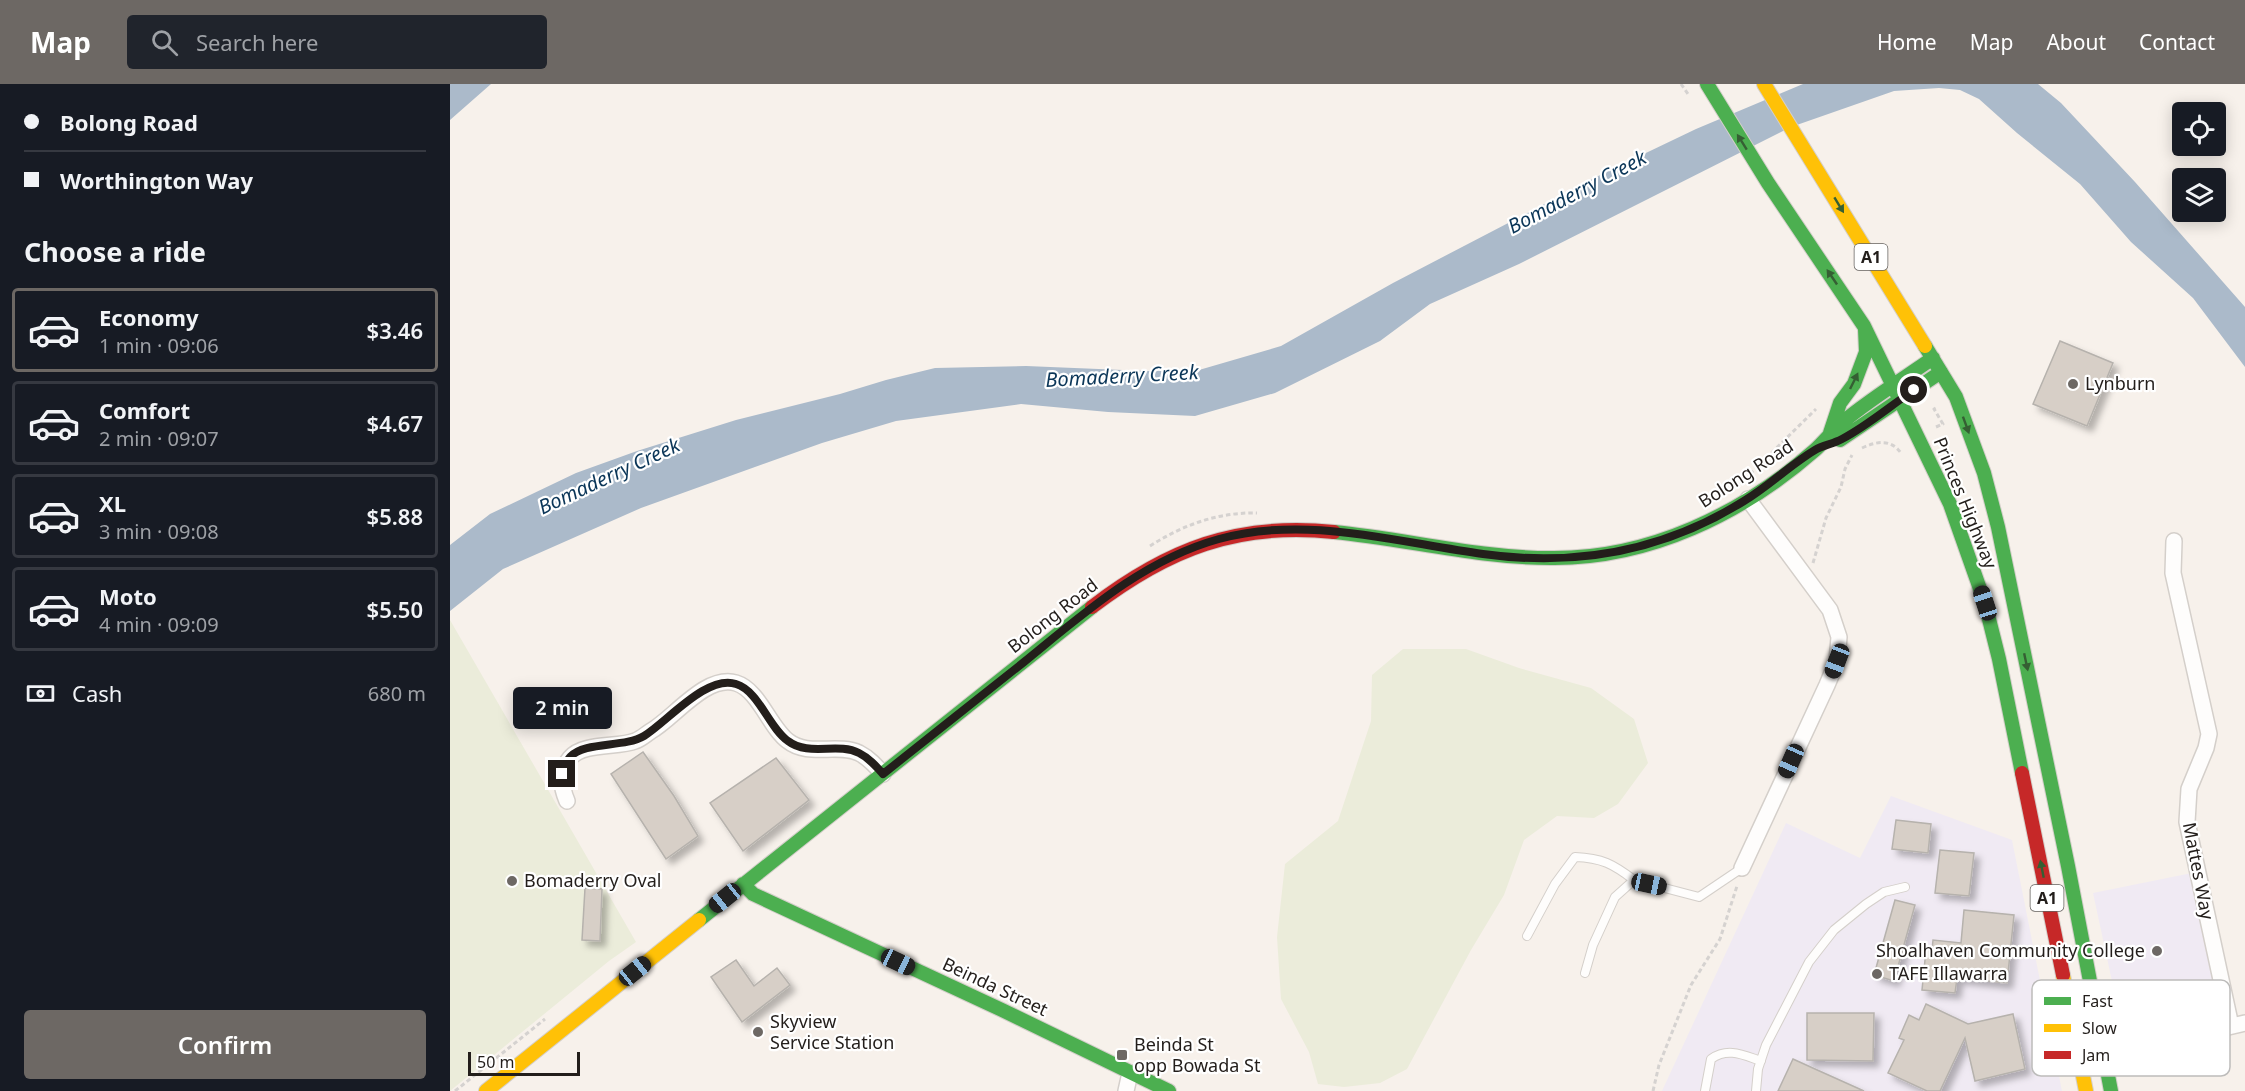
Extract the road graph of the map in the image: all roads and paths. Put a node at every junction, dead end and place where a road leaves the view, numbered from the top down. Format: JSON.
{"nodes":[{"id":1,"x":1707,"y":84,"type":"edge"},
{"id":2,"x":1764,"y":84,"type":"edge"},
{"id":3,"x":1864,"y":326,"type":"junction"},
{"id":4,"x":1933,"y":358,"type":"junction"},
{"id":5,"x":1941,"y":372,"type":"junction"},
{"id":6,"x":1893,"y":387,"type":"junction"},
{"id":7,"x":1956,"y":396,"type":"junction"},
{"id":8,"x":1900,"y":400,"type":"junction"},
{"id":9,"x":1822,"y":402,"type":"dead end"},
{"id":10,"x":1830,"y":433,"type":"junction"},
{"id":11,"x":1919,"y":437,"type":"junction"},
{"id":12,"x":1817,"y":448,"type":"junction"},
{"id":13,"x":1898,"y":449,"type":"junction"},
{"id":14,"x":1903,"y":456,"type":"dead end"},
{"id":15,"x":1746,"y":478,"type":"dead end"},
{"id":16,"x":1748,"y":499,"type":"junction"},
{"id":17,"x":1258,"y":513,"type":"dead end"},
{"id":18,"x":2174,"y":541,"type":"dead end"},
{"id":19,"x":1143,"y":550,"type":"dead end"},
{"id":20,"x":1805,"y":577,"type":"junction"},
{"id":21,"x":883,"y":774,"type":"junction"},
{"id":22,"x":567,"y":801,"type":"dead end"},
{"id":23,"x":1742,"y":868,"type":"junction"},
{"id":24,"x":1634,"y":880,"type":"junction"},
{"id":25,"x":743,"y":884,"type":"junction"},
{"id":26,"x":1905,"y":887,"type":"dead end"},
{"id":27,"x":1527,"y":936,"type":"dead end"},
{"id":28,"x":1585,"y":973,"type":"dead end"},
{"id":29,"x":2064,"y":980,"type":"edge"},
{"id":30,"x":2090,"y":980,"type":"edge"},
{"id":31,"x":2227,"y":980,"type":"edge"},
{"id":32,"x":2230,"y":992,"type":"edge"},
{"id":33,"x":548,"y":1016,"type":"dead end"},
{"id":34,"x":2238,"y":1024,"type":"edge"},
{"id":35,"x":1761,"y":1061,"type":"junction"},
{"id":36,"x":1130,"y":1073,"type":"junction"},
{"id":37,"x":2083,"y":1076,"type":"edge"},
{"id":38,"x":2096,"y":1076,"type":"edge"},
{"id":39,"x":2108,"y":1076,"type":"edge"},
{"id":40,"x":455,"y":1091,"type":"edge"},
{"id":41,"x":486,"y":1091,"type":"edge"},
{"id":42,"x":1126,"y":1091,"type":"edge"},
{"id":43,"x":1168,"y":1091,"type":"edge"},
{"id":44,"x":1653,"y":1091,"type":"edge"},
{"id":45,"x":1705,"y":1091,"type":"edge"},
{"id":46,"x":1756,"y":1091,"type":"edge"},
{"id":47,"x":2086,"y":1091,"type":"edge"},
{"id":48,"x":2097,"y":1091,"type":"edge"},
{"id":49,"x":2111,"y":1091,"type":"edge"}],
"edges":[{"from":3,"to":1,"type":"main road","name":"Princes Highway","number":"A1","one_way":true},
{"from":2,"to":4,"type":"main road","name":"Princes Highway","number":"A1","one_way":true},
{"from":3,"to":6,"type":"main road","name":"Princes Highway","number":"A1"},
{"from":10,"to":3,"type":"main road","one_way":true},
{"from":4,"to":5,"type":"main road","name":"Princes Highway","number":"A1"},
{"from":4,"to":6,"type":"main road","name":"Bolong Road"},
{"from":5,"to":7,"type":"main road","name":"Princes Highway","number":"A1"},
{"from":5,"to":8,"type":"main road","name":"Bolong Road"},
{"from":6,"to":8,"type":"main road","name":"Princes Highway","number":"A1"},
{"from":6,"to":10,"type":"main road","name":"Bolong Road"},
{"from":7,"to":11,"type":"path"},
{"from":7,"to":30,"type":"main road","name":"Princes Highway","number":"A1","one_way":true},
{"from":8,"to":11,"type":"main road","name":"Princes Highway","number":"A1"},
{"from":8,"to":12,"type":"main road","name":"Bolong Road"},
{"from":9,"to":15,"type":"path"},
{"from":10,"to":12,"type":"main road","name":"Bolong Road"},
{"from":11,"to":13,"type":"path"},
{"from":29,"to":11,"type":"main road","name":"Princes Highway","number":"A1","one_way":true},
{"from":12,"to":16,"type":"main road","name":"Bolong Road"},
{"from":13,"to":14,"type":"path"},
{"from":13,"to":20,"type":"path"},
{"from":16,"to":20,"type":"street"},
{"from":16,"to":21,"type":"main road","name":"Bolong Road"},
{"from":17,"to":19,"type":"path"},
{"from":18,"to":31,"type":"street","name":"Mattes Way"},
{"from":20,"to":23,"type":"street"},
{"from":21,"to":22,"type":"street"},
{"from":21,"to":25,"type":"main road","name":"Bolong Road"},
{"from":23,"to":24,"type":"lane"},
{"from":23,"to":44,"type":"path"},
{"from":24,"to":27,"type":"lane"},
{"from":24,"to":28,"type":"lane"},
{"from":25,"to":36,"type":"main road","name":"Beinda Street"},
{"from":25,"to":41,"type":"main road","name":"Bolong Road"},
{"from":26,"to":35,"type":"lane"},
{"from":32,"to":34,"type":"street","name":"Mattes Way"},
{"from":33,"to":40,"type":"path"},
{"from":35,"to":45,"type":"lane"},
{"from":35,"to":46,"type":"lane"},
{"from":36,"to":42,"type":"street"},
{"from":36,"to":43,"type":"main road","name":"Beinda Street"},
{"from":47,"to":37,"type":"main road","name":"Princes Highway","number":"A1","one_way":true},
{"from":38,"to":48,"type":"street"},
{"from":39,"to":49,"type":"main road","name":"Princes Highway","number":"A1"}]}
